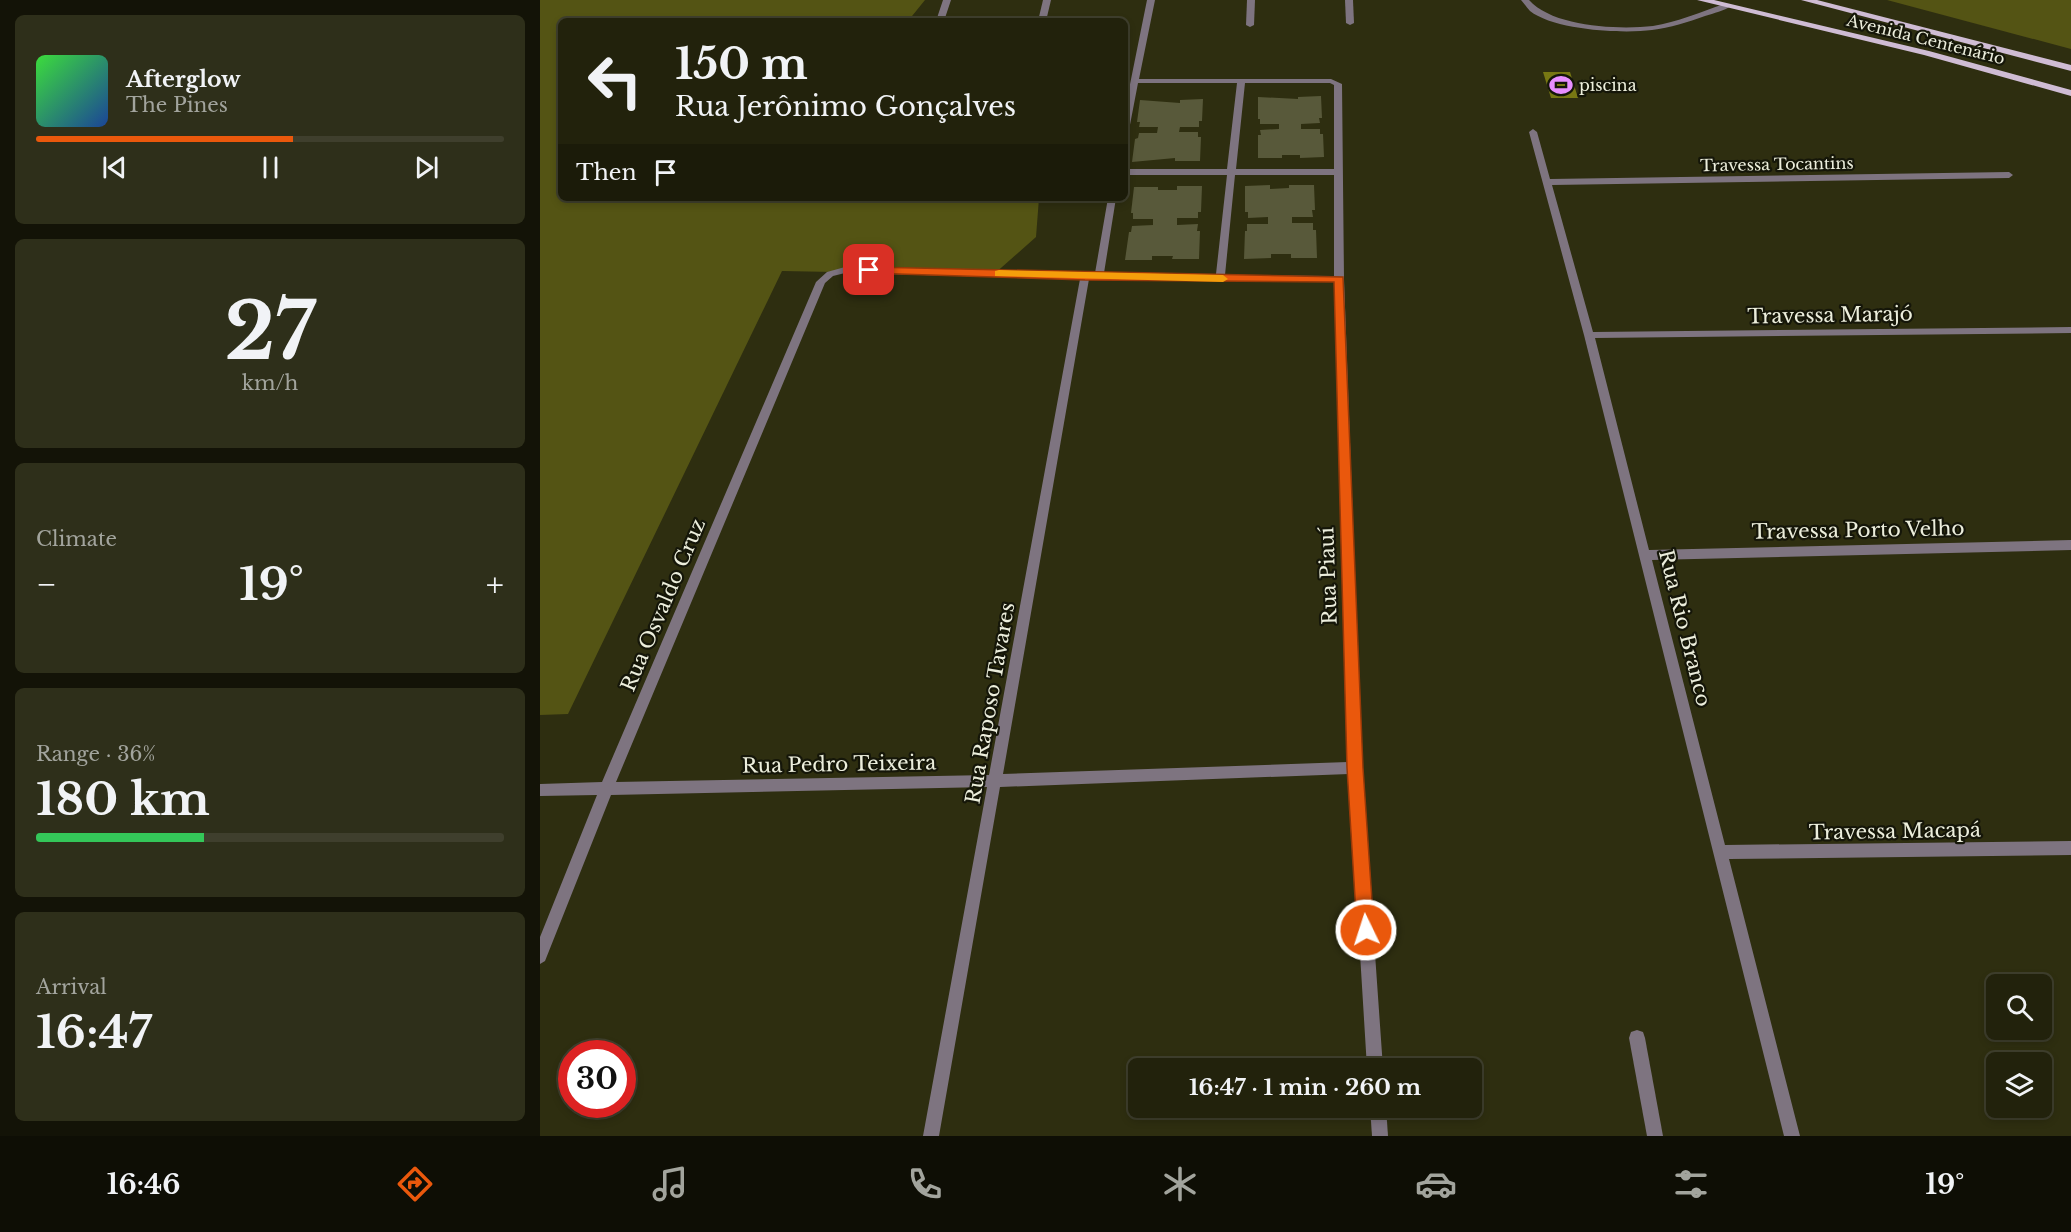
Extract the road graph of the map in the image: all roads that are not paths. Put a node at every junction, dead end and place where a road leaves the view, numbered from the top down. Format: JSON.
{"nodes":[{"id":1,"x":948,"y":0,"type":"edge"},
{"id":2,"x":1047,"y":0,"type":"edge"},
{"id":3,"x":1151,"y":0,"type":"edge"},
{"id":4,"x":1251,"y":0,"type":"edge"},
{"id":5,"x":1349,"y":0,"type":"edge"},
{"id":6,"x":1526,"y":0,"type":"edge"},
{"id":7,"x":1702,"y":0,"type":"edge"},
{"id":8,"x":1806,"y":0,"type":"edge"},
{"id":9,"x":1727,"y":6,"type":"junction"},
{"id":10,"x":941,"y":18,"type":"edge"},
{"id":11,"x":1043,"y":18,"type":"edge"},
{"id":12,"x":1350,"y":23,"type":"dead end"},
{"id":13,"x":1250,"y":25,"type":"dead end"},
{"id":14,"x":2071,"y":68,"type":"edge"},
{"id":15,"x":1241,"y":80,"type":"junction"},
{"id":16,"x":1134,"y":81,"type":"junction"},
{"id":17,"x":2071,"y":93,"type":"edge"},
{"id":18,"x":1128,"y":114,"type":"edge"},
{"id":19,"x":1533,"y":132,"type":"dead end"},
{"id":20,"x":1128,"y":172,"type":"edge"},
{"id":21,"x":1339,"y":172,"type":"junction"},
{"id":22,"x":1232,"y":173,"type":"junction"},
{"id":23,"x":2009,"y":175,"type":"dead end"},
{"id":24,"x":1546,"y":182,"type":"junction"},
{"id":25,"x":1111,"y":201,"type":"edge"},
{"id":26,"x":1092,"y":276,"type":"junction"},
{"id":27,"x":1220,"y":279,"type":"junction"},
{"id":28,"x":1339,"y":279,"type":"junction"},
{"id":29,"x":2071,"y":330,"type":"edge"},
{"id":30,"x":1589,"y":335,"type":"junction"},
{"id":31,"x":2071,"y":545,"type":"edge"},
{"id":32,"x":1645,"y":555,"type":"junction"},
{"id":33,"x":1355,"y":768,"type":"junction"},
{"id":34,"x":996,"y":781,"type":"junction"},
{"id":35,"x":607,"y":787,"type":"junction"},
{"id":36,"x":540,"y":790,"type":"edge"},
{"id":37,"x":2071,"y":848,"type":"edge"},
{"id":38,"x":1720,"y":852,"type":"junction"},
{"id":39,"x":540,"y":956,"type":"edge"},
{"id":40,"x":1637,"y":1038,"type":"dead end"},
{"id":41,"x":1374,"y":1058,"type":"edge"},
{"id":42,"x":1379,"y":1118,"type":"edge"},
{"id":43,"x":931,"y":1136,"type":"edge"},
{"id":44,"x":1380,"y":1136,"type":"edge"},
{"id":45,"x":1655,"y":1136,"type":"edge"},
{"id":46,"x":1792,"y":1136,"type":"edge"}],
"edges":[{"from":1,"to":10,"type":"street"},
{"from":2,"to":11,"type":"street"},
{"from":3,"to":16,"type":"street"},
{"from":4,"to":13,"type":"street"},
{"from":5,"to":12,"type":"street"},
{"from":6,"to":9,"type":"street"},
{"from":7,"to":9,"type":"main road","name":"Avenida Centenário"},
{"from":8,"to":14,"type":"main road","name":"Avenida Centenário"},
{"from":9,"to":17,"type":"main road","name":"Avenida Centenário"},
{"from":15,"to":16,"type":"street"},
{"from":15,"to":21,"type":"street","name":"Rua Piauí"},
{"from":15,"to":22,"type":"street"},
{"from":16,"to":18,"type":"street"},
{"from":19,"to":24,"type":"street","name":"Rua Rio Branco"},
{"from":20,"to":22,"type":"street"},
{"from":21,"to":22,"type":"street"},
{"from":21,"to":28,"type":"street","name":"Rua Piauí"},
{"from":22,"to":27,"type":"street"},
{"from":23,"to":24,"type":"street","name":"Travessa Tocantins"},
{"from":24,"to":30,"type":"street","name":"Rua Rio Branco"},
{"from":25,"to":26,"type":"street","name":"Rua Raposo Tavares"},
{"from":26,"to":27,"type":"street"},
{"from":26,"to":34,"type":"street","name":"Rua Raposo Tavares"},
{"from":26,"to":35,"type":"street","name":"Rua Osvaldo Cruz"},
{"from":27,"to":28,"type":"street"},
{"from":28,"to":33,"type":"street","name":"Rua Piauí"},
{"from":29,"to":30,"type":"street","name":"Travessa Marajó"},
{"from":30,"to":32,"type":"street","name":"Rua Rio Branco"},
{"from":31,"to":32,"type":"street","name":"Travessa Porto Velho"},
{"from":32,"to":38,"type":"street","name":"Rua Rio Branco"},
{"from":33,"to":34,"type":"street","name":"Rua Pedro Teixeira"},
{"from":33,"to":41,"type":"street","name":"Rua Piauí"},
{"from":34,"to":35,"type":"street","name":"Rua Pedro Teixeira"},
{"from":34,"to":43,"type":"street","name":"Rua Raposo Tavares"},
{"from":35,"to":36,"type":"street","name":"Rua Pedro Teixeira"},
{"from":35,"to":39,"type":"street","name":"Rua Osvaldo Cruz"},
{"from":37,"to":38,"type":"street","name":"Travessa Macapá"},
{"from":38,"to":46,"type":"street","name":"Rua Rio Branco"},
{"from":40,"to":45,"type":"street"},
{"from":42,"to":44,"type":"street"}]}
